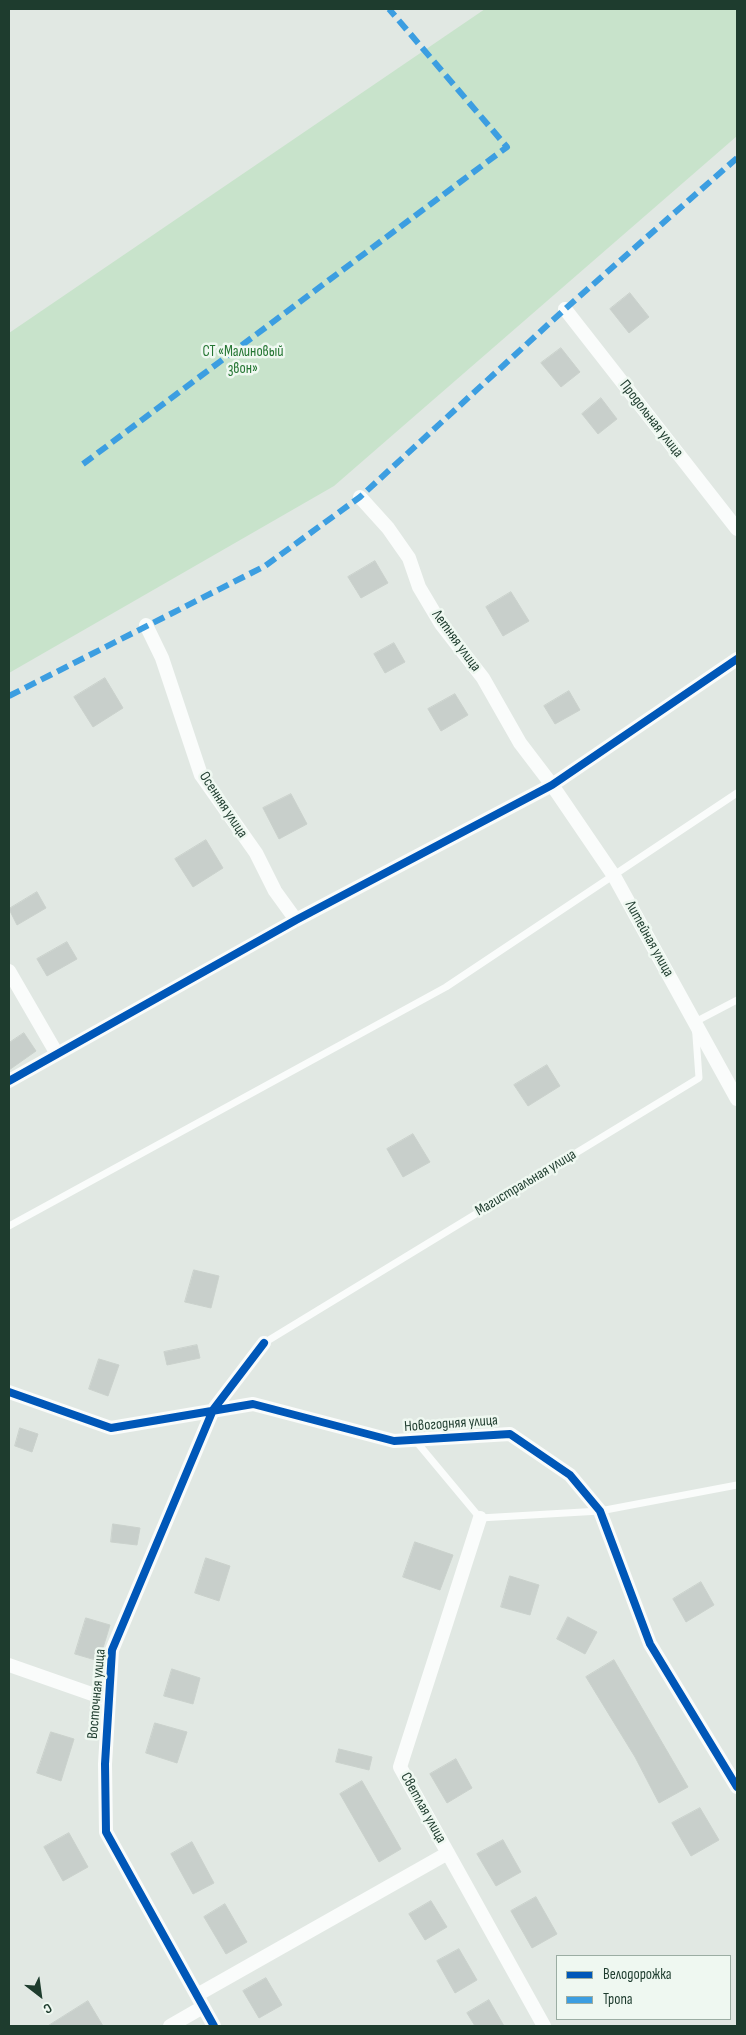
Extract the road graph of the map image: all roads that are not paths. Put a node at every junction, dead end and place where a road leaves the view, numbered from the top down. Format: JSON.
{"nodes":[{"id":1,"x":565,"y":309,"type":"dead end"},
{"id":2,"x":360,"y":497,"type":"dead end"},
{"id":3,"x":737,"y":529,"type":"edge"},
{"id":4,"x":146,"y":625,"type":"dead end"},
{"id":5,"x":737,"y":658,"type":"edge"},
{"id":6,"x":552,"y":785,"type":"junction"},
{"id":7,"x":737,"y":793,"type":"edge"},
{"id":8,"x":614,"y":876,"type":"junction"},
{"id":9,"x":296,"y":920,"type":"junction"},
{"id":10,"x":9,"y":971,"type":"edge"},
{"id":11,"x":737,"y":1000,"type":"edge"},
{"id":12,"x":695,"y":1022,"type":"junction"},
{"id":13,"x":57,"y":1054,"type":"junction"},
{"id":14,"x":9,"y":1081,"type":"edge"},
{"id":15,"x":737,"y":1099,"type":"edge"},
{"id":16,"x":9,"y":1226,"type":"edge"},
{"id":17,"x":264,"y":1343,"type":"joint"},
{"id":18,"x":9,"y":1392,"type":"edge"},
{"id":19,"x":214,"y":1410,"type":"junction"},
{"id":20,"x":415,"y":1440,"type":"junction"},
{"id":21,"x":737,"y":1485,"type":"edge"},
{"id":22,"x":600,"y":1511,"type":"junction"},
{"id":23,"x":480,"y":1518,"type":"junction"},
{"id":24,"x":9,"y":1665,"type":"edge"},
{"id":25,"x":109,"y":1700,"type":"junction"},
{"id":26,"x":737,"y":1786,"type":"edge"},
{"id":27,"x":448,"y":1853,"type":"junction"},
{"id":28,"x":200,"y":2001,"type":"junction"},
{"id":29,"x":170,"y":2026,"type":"edge"},
{"id":30,"x":214,"y":2026,"type":"edge"},
{"id":31,"x":544,"y":2026,"type":"edge"}],
"edges":[{"from":1,"to":3,"type":"street","name":"Продольная улица"},
{"from":2,"to":6,"type":"street","name":"Летняя улица"},
{"from":4,"to":9,"type":"street","name":"Осенняя улица"},
{"from":5,"to":6,"type":"street"},
{"from":6,"to":8,"type":"street","name":"Литейная улица"},
{"from":6,"to":9,"type":"street"},
{"from":7,"to":8,"type":"lane"},
{"from":8,"to":12,"type":"street","name":"Литейная улица"},
{"from":8,"to":16,"type":"lane"},
{"from":9,"to":13,"type":"street"},
{"from":10,"to":13,"type":"street"},
{"from":11,"to":12,"type":"lane"},
{"from":12,"to":15,"type":"street","name":"Литейная улица"},
{"from":12,"to":17,"type":"lane","name":"Магистральная улица"},
{"from":13,"to":14,"type":"street"},
{"from":17,"to":19,"type":"street","name":"Восточная улица"},
{"from":18,"to":19,"type":"street","name":"Новогодняя улица"},
{"from":19,"to":20,"type":"street","name":"Новогодняя улица"},
{"from":19,"to":25,"type":"street","name":"Восточная улица"},
{"from":20,"to":22,"type":"street","name":"Новогодняя улица"},
{"from":20,"to":23,"type":"lane"},
{"from":21,"to":22,"type":"lane"},
{"from":22,"to":23,"type":"lane"},
{"from":22,"to":26,"type":"street","name":"Новогодняя улица"},
{"from":23,"to":27,"type":"street","name":"Светлая улица"},
{"from":24,"to":25,"type":"street","name":"Восточная улица"},
{"from":25,"to":28,"type":"street","name":"Восточная улица"},
{"from":27,"to":28,"type":"street"},
{"from":27,"to":31,"type":"street","name":"Светлая улица"},
{"from":28,"to":29,"type":"street"},
{"from":28,"to":30,"type":"street","name":"Восточная улица"}]}
